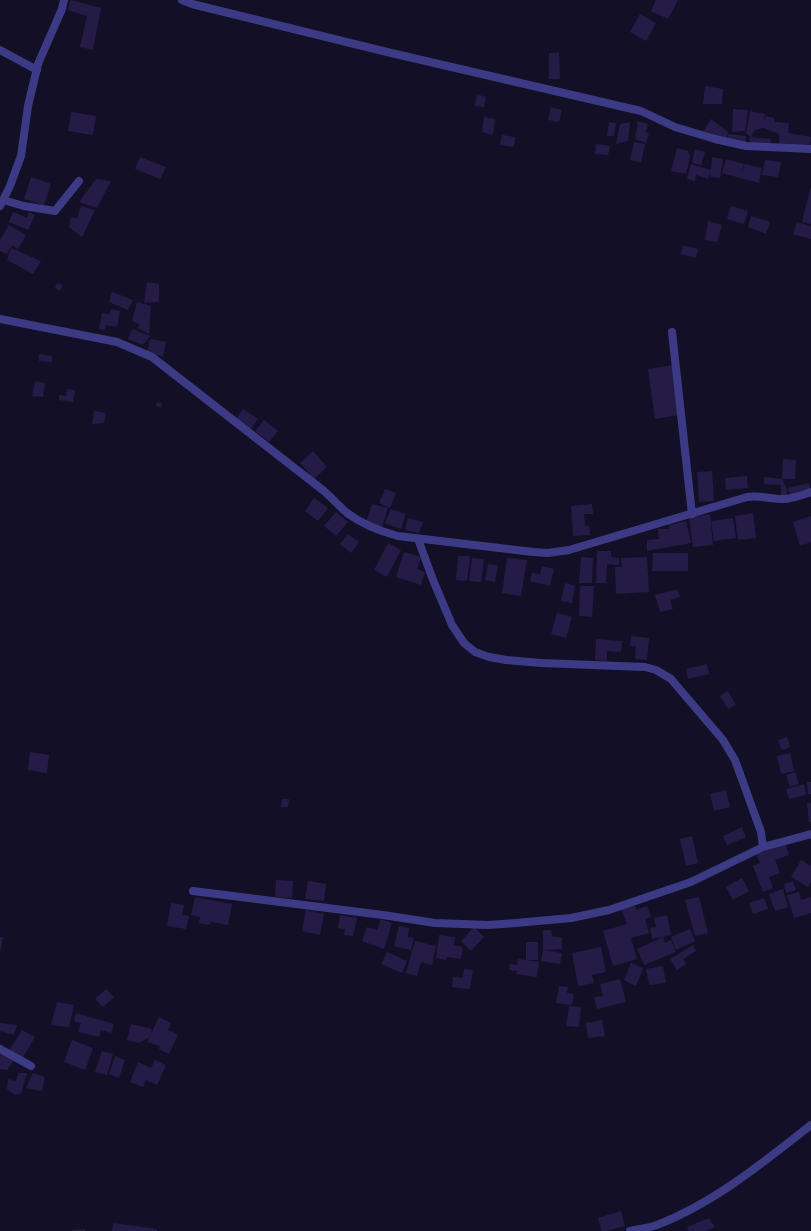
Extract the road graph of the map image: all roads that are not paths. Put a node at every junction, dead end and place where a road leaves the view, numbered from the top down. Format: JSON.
{"nodes":[{"id":1,"x":64,"y":0,"type":"edge"},
{"id":2,"x":182,"y":0,"type":"edge"},
{"id":3,"x":0,"y":50,"type":"edge"},
{"id":4,"x":37,"y":70,"type":"junction"},
{"id":5,"x":811,"y":149,"type":"edge"},
{"id":6,"x":79,"y":181,"type":"dead end"},
{"id":7,"x":2,"y":203,"type":"edge"},
{"id":8,"x":0,"y":319,"type":"edge"},
{"id":9,"x":672,"y":332,"type":"dead end"},
{"id":10,"x":811,"y":492,"type":"edge"},
{"id":11,"x":692,"y":514,"type":"junction"},
{"id":12,"x":418,"y":539,"type":"junction"},
{"id":13,"x":811,"y":834,"type":"edge"},
{"id":14,"x":763,"y":847,"type":"junction"},
{"id":15,"x":192,"y":891,"type":"dead end"},
{"id":16,"x":0,"y":1049,"type":"edge"},
{"id":17,"x":31,"y":1066,"type":"dead end"},
{"id":18,"x":811,"y":1125,"type":"edge"},
{"id":19,"x":630,"y":1231,"type":"edge"}],
"edges":[{"from":1,"to":4,"type":"street"},
{"from":2,"to":5,"type":"street"},
{"from":3,"to":4,"type":"street"},
{"from":4,"to":7,"type":"street"},
{"from":6,"to":7,"type":"street"},
{"from":8,"to":12,"type":"street"},
{"from":9,"to":11,"type":"street"},
{"from":10,"to":11,"type":"street"},
{"from":11,"to":12,"type":"street"},
{"from":12,"to":14,"type":"street"},
{"from":13,"to":14,"type":"street"},
{"from":14,"to":15,"type":"street"},
{"from":16,"to":17,"type":"street"},
{"from":18,"to":19,"type":"street"}]}
